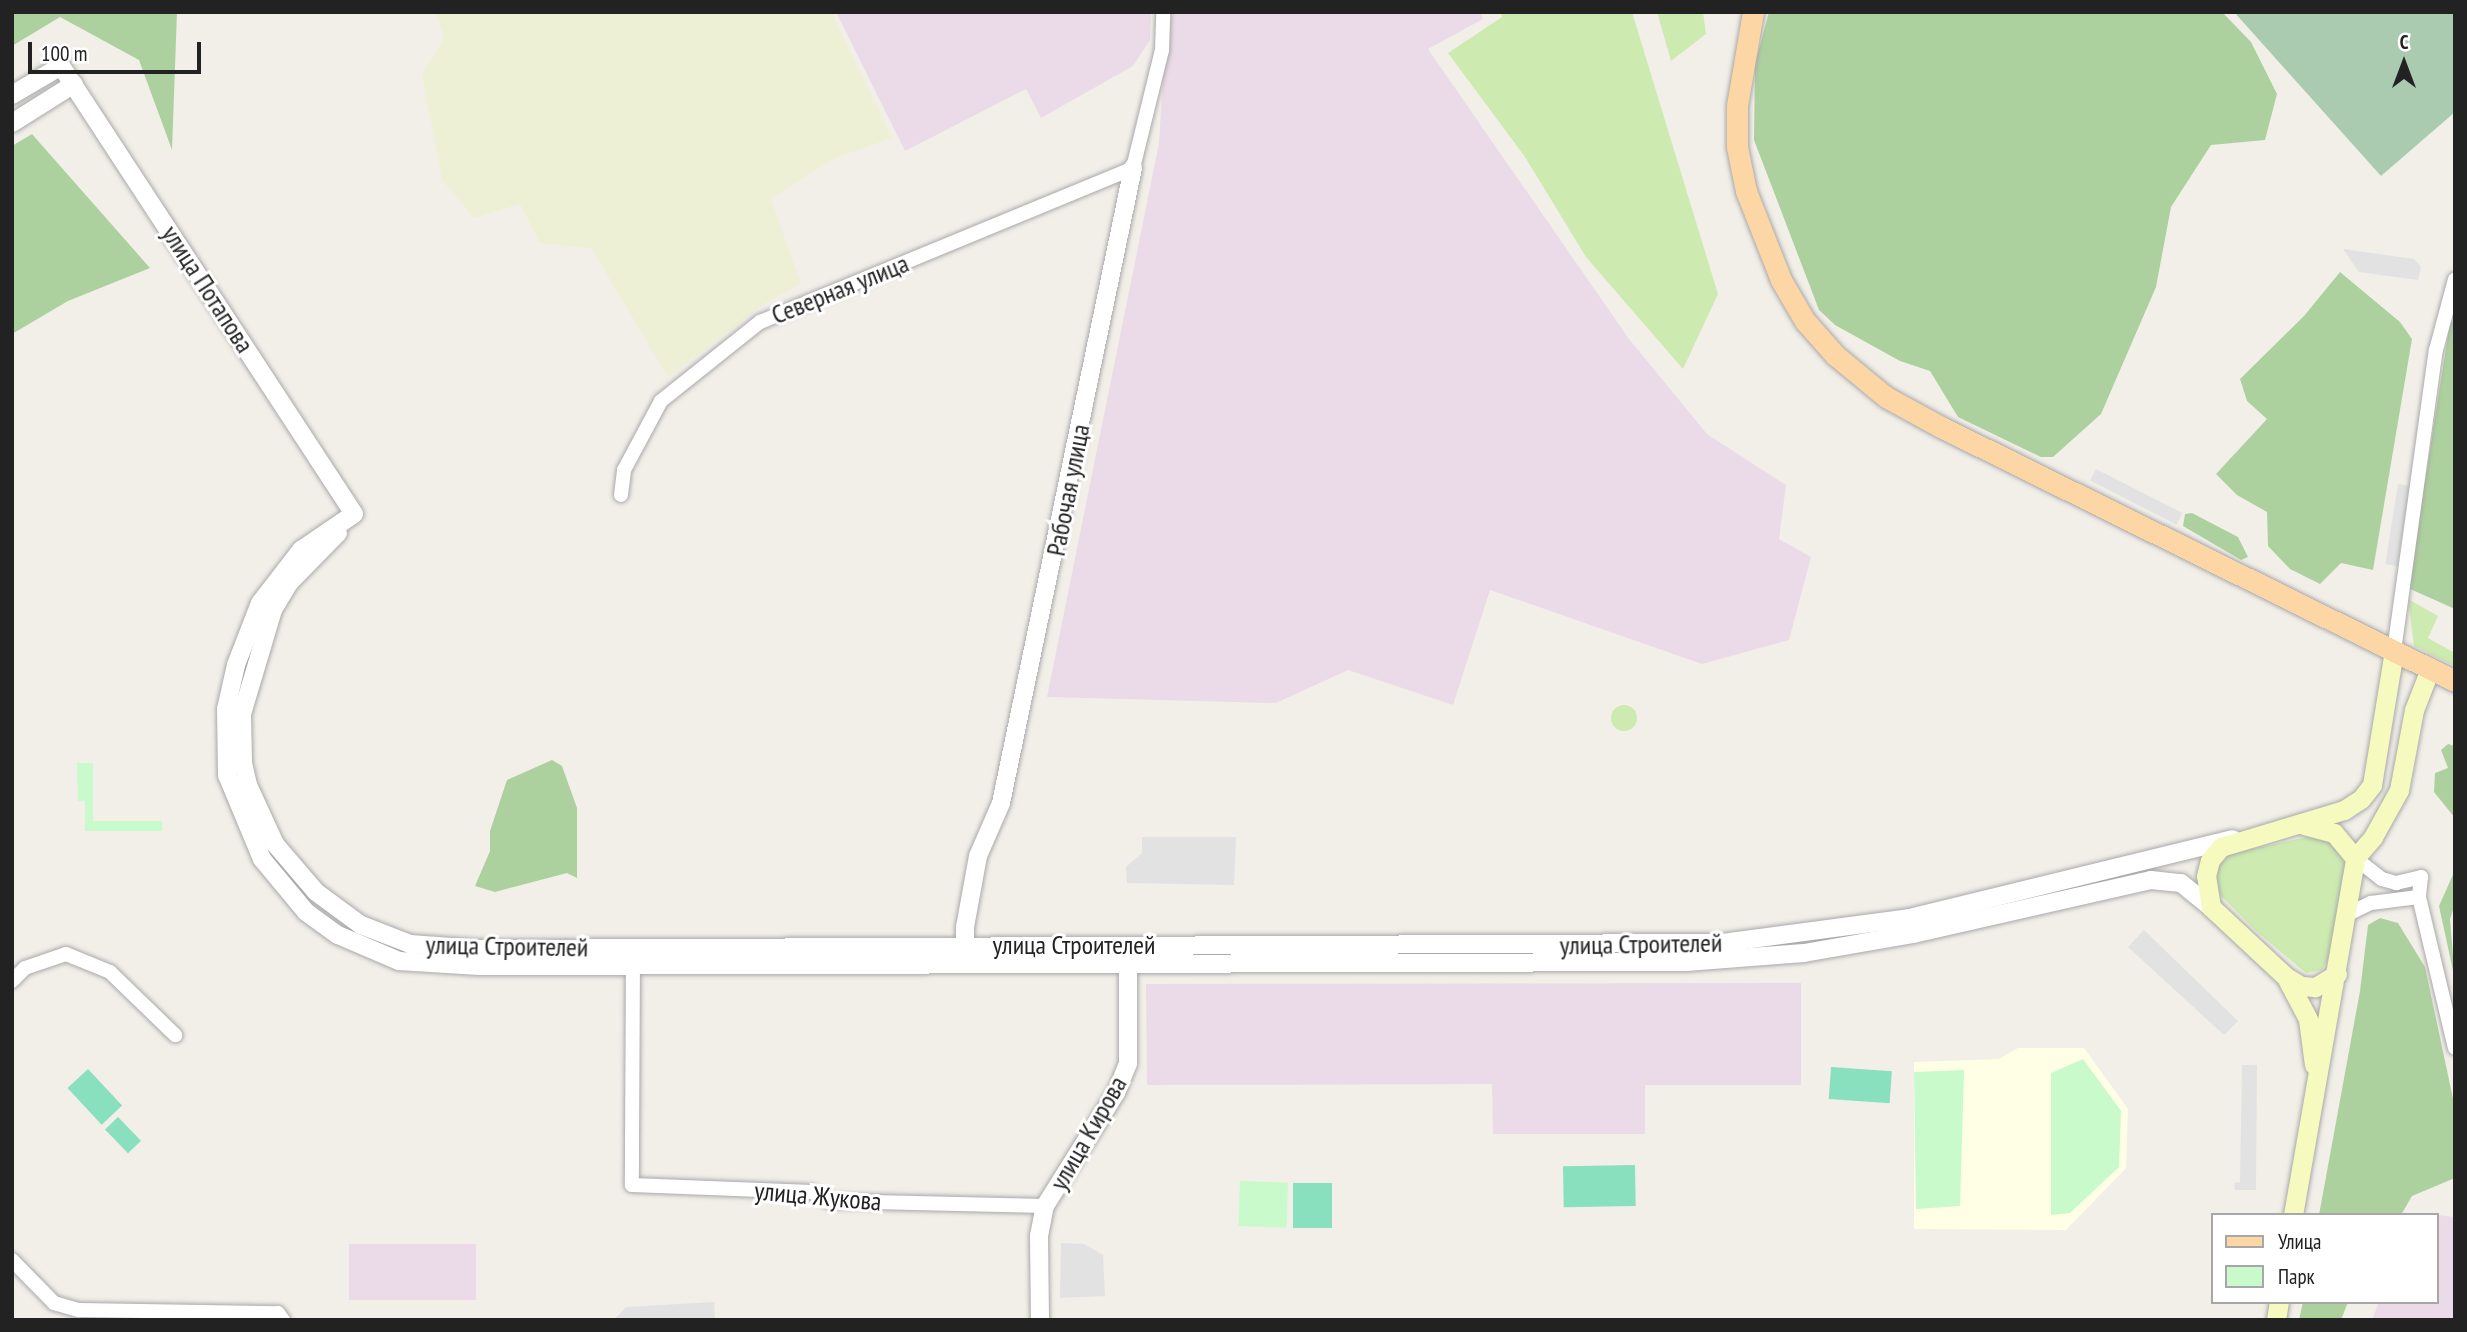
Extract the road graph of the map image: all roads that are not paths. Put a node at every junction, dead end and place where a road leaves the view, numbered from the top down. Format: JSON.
{"nodes":[{"id":1,"x":1163,"y":12,"type":"edge"},
{"id":2,"x":1753,"y":12,"type":"edge"},
{"id":3,"x":74,"y":84,"type":"junction"},
{"id":4,"x":12,"y":95,"type":"edge"},
{"id":5,"x":12,"y":123,"type":"edge"},
{"id":6,"x":1133,"y":168,"type":"junction"},
{"id":7,"x":2455,"y":279,"type":"edge"},
{"id":8,"x":621,"y":495,"type":"dead end"},
{"id":9,"x":354,"y":514,"type":"joint"},
{"id":10,"x":2393,"y":651,"type":"junction"},
{"id":11,"x":2430,"y":669,"type":"junction"},
{"id":12,"x":2455,"y":681,"type":"edge"},
{"id":13,"x":2292,"y":824,"type":"junction"},
{"id":14,"x":2239,"y":838,"type":"junction"},
{"id":15,"x":2355,"y":858,"type":"junction"},
{"id":16,"x":2419,"y":897,"type":"junction"},
{"id":17,"x":2211,"y":908,"type":"junction"},
{"id":18,"x":2346,"y":915,"type":"junction"},
{"id":19,"x":1128,"y":954,"type":"junction"},
{"id":20,"x":965,"y":955,"type":"junction"},
{"id":21,"x":633,"y":957,"type":"junction"},
{"id":22,"x":2337,"y":974,"type":"junction"},
{"id":23,"x":2286,"y":977,"type":"junction"},
{"id":24,"x":12,"y":981,"type":"edge"},
{"id":25,"x":175,"y":1035,"type":"dead end"},
{"id":26,"x":2455,"y":1048,"type":"edge"},
{"id":27,"x":2312,"y":1098,"type":"junction"},
{"id":28,"x":1045,"y":1206,"type":"junction"},
{"id":29,"x":2293,"y":1213,"type":"edge"},
{"id":30,"x":12,"y":1260,"type":"edge"},
{"id":31,"x":283,"y":1320,"type":"edge"},
{"id":32,"x":1040,"y":1320,"type":"edge"}],
"edges":[{"from":1,"to":6,"type":"street","name":"Рабочая улица"},
{"from":2,"to":10,"type":"main road"},
{"from":3,"to":4,"type":"street","name":"улица Потапова"},
{"from":3,"to":5,"type":"street"},
{"from":3,"to":9,"type":"street","name":"улица Потапова"},
{"from":6,"to":8,"type":"street","name":"Северная улица"},
{"from":6,"to":20,"type":"street","name":"Рабочая улица"},
{"from":7,"to":10,"type":"street"},
{"from":9,"to":21,"type":"street","name":"улица Строителей"},
{"from":10,"to":11,"type":"main road"},
{"from":10,"to":13,"type":"main road"},
{"from":11,"to":12,"type":"main road"},
{"from":11,"to":15,"type":"main road"},
{"from":13,"to":14,"type":"main road"},
{"from":13,"to":15,"type":"main road"},
{"from":14,"to":17,"type":"main road"},
{"from":14,"to":19,"type":"street","name":"улица Строителей"},
{"from":15,"to":16,"type":"street"},
{"from":15,"to":18,"type":"main road"},
{"from":16,"to":18,"type":"street"},
{"from":16,"to":26,"type":"street"},
{"from":17,"to":19,"type":"street","name":"улица Строителей"},
{"from":17,"to":23,"type":"main road"},
{"from":18,"to":22,"type":"main road"},
{"from":19,"to":20,"type":"street","name":"улица Строителей"},
{"from":19,"to":28,"type":"street","name":"улица Кирова"},
{"from":20,"to":21,"type":"street","name":"улица Строителей"},
{"from":21,"to":28,"type":"street","name":"улица Жукова"},
{"from":22,"to":23,"type":"main road"},
{"from":22,"to":27,"type":"main road"},
{"from":23,"to":27,"type":"main road"},
{"from":24,"to":25,"type":"street"},
{"from":27,"to":29,"type":"main road"},
{"from":28,"to":32,"type":"street","name":"улица Кирова"},
{"from":30,"to":31,"type":"street"}]}
